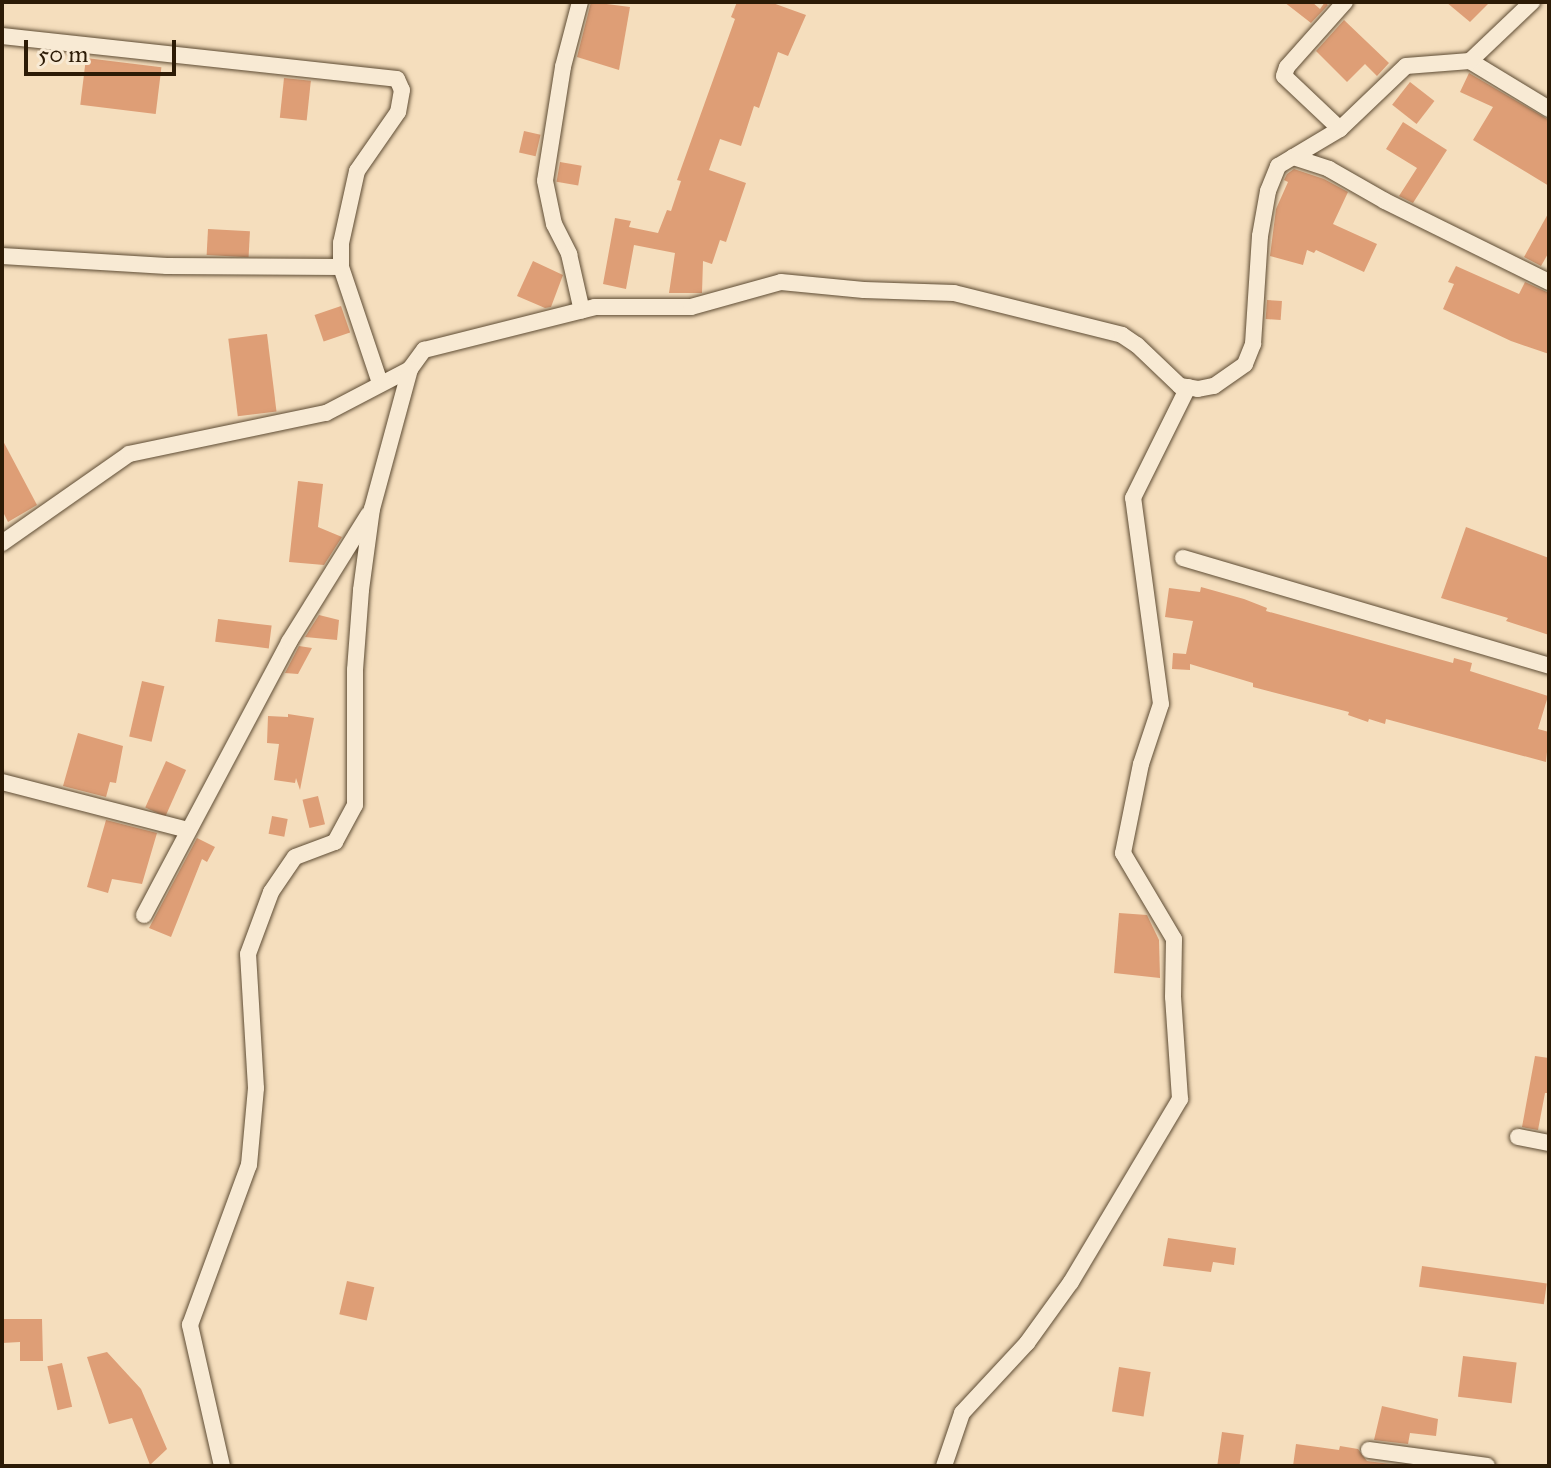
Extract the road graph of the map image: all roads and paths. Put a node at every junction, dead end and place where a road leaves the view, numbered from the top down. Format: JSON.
{"nodes":[{"id":1,"x":580,"y":2,"type":"edge"},
{"id":2,"x":1345,"y":2,"type":"edge"},
{"id":3,"x":1532,"y":2,"type":"edge"},
{"id":4,"x":2,"y":36,"type":"edge"},
{"id":5,"x":1470,"y":61,"type":"junction"},
{"id":6,"x":1549,"y":109,"type":"edge"},
{"id":7,"x":1340,"y":129,"type":"junction"},
{"id":8,"x":1293,"y":157,"type":"junction"},
{"id":9,"x":2,"y":256,"type":"edge"},
{"id":10,"x":341,"y":267,"type":"junction"},
{"id":11,"x":1549,"y":282,"type":"edge"},
{"id":12,"x":582,"y":311,"type":"junction"},
{"id":13,"x":410,"y":369,"type":"junction"},
{"id":14,"x":380,"y":383,"type":"junction"},
{"id":15,"x":1188,"y":387,"type":"junction"},
{"id":16,"x":372,"y":509,"type":"junction"},
{"id":17,"x":2,"y":543,"type":"edge"},
{"id":18,"x":1183,"y":558,"type":"dead end"},
{"id":19,"x":1549,"y":666,"type":"edge"},
{"id":20,"x":2,"y":782,"type":"edge"},
{"id":21,"x":188,"y":830,"type":"junction"},
{"id":22,"x":144,"y":915,"type":"dead end"},
{"id":23,"x":1518,"y":1137,"type":"dead end"},
{"id":24,"x":1549,"y":1143,"type":"edge"},
{"id":25,"x":1369,"y":1450,"type":"dead end"},
{"id":26,"x":222,"y":1466,"type":"edge"},
{"id":27,"x":944,"y":1466,"type":"edge"},
{"id":28,"x":1487,"y":1466,"type":"edge"}],
"edges":[{"from":1,"to":12,"type":"street"},
{"from":2,"to":7,"type":"street"},
{"from":3,"to":5,"type":"street"},
{"from":4,"to":10,"type":"street"},
{"from":5,"to":6,"type":"street"},
{"from":5,"to":7,"type":"street"},
{"from":7,"to":8,"type":"street"},
{"from":8,"to":11,"type":"street"},
{"from":8,"to":15,"type":"street"},
{"from":9,"to":10,"type":"street"},
{"from":10,"to":14,"type":"street"},
{"from":12,"to":13,"type":"street"},
{"from":12,"to":15,"type":"street"},
{"from":13,"to":14,"type":"street"},
{"from":13,"to":16,"type":"street"},
{"from":14,"to":17,"type":"street"},
{"from":15,"to":27,"type":"street"},
{"from":16,"to":21,"type":"street"},
{"from":16,"to":26,"type":"street"},
{"from":18,"to":19,"type":"street"},
{"from":20,"to":21,"type":"street"},
{"from":21,"to":22,"type":"street"},
{"from":23,"to":24,"type":"street"},
{"from":25,"to":28,"type":"street"}]}
